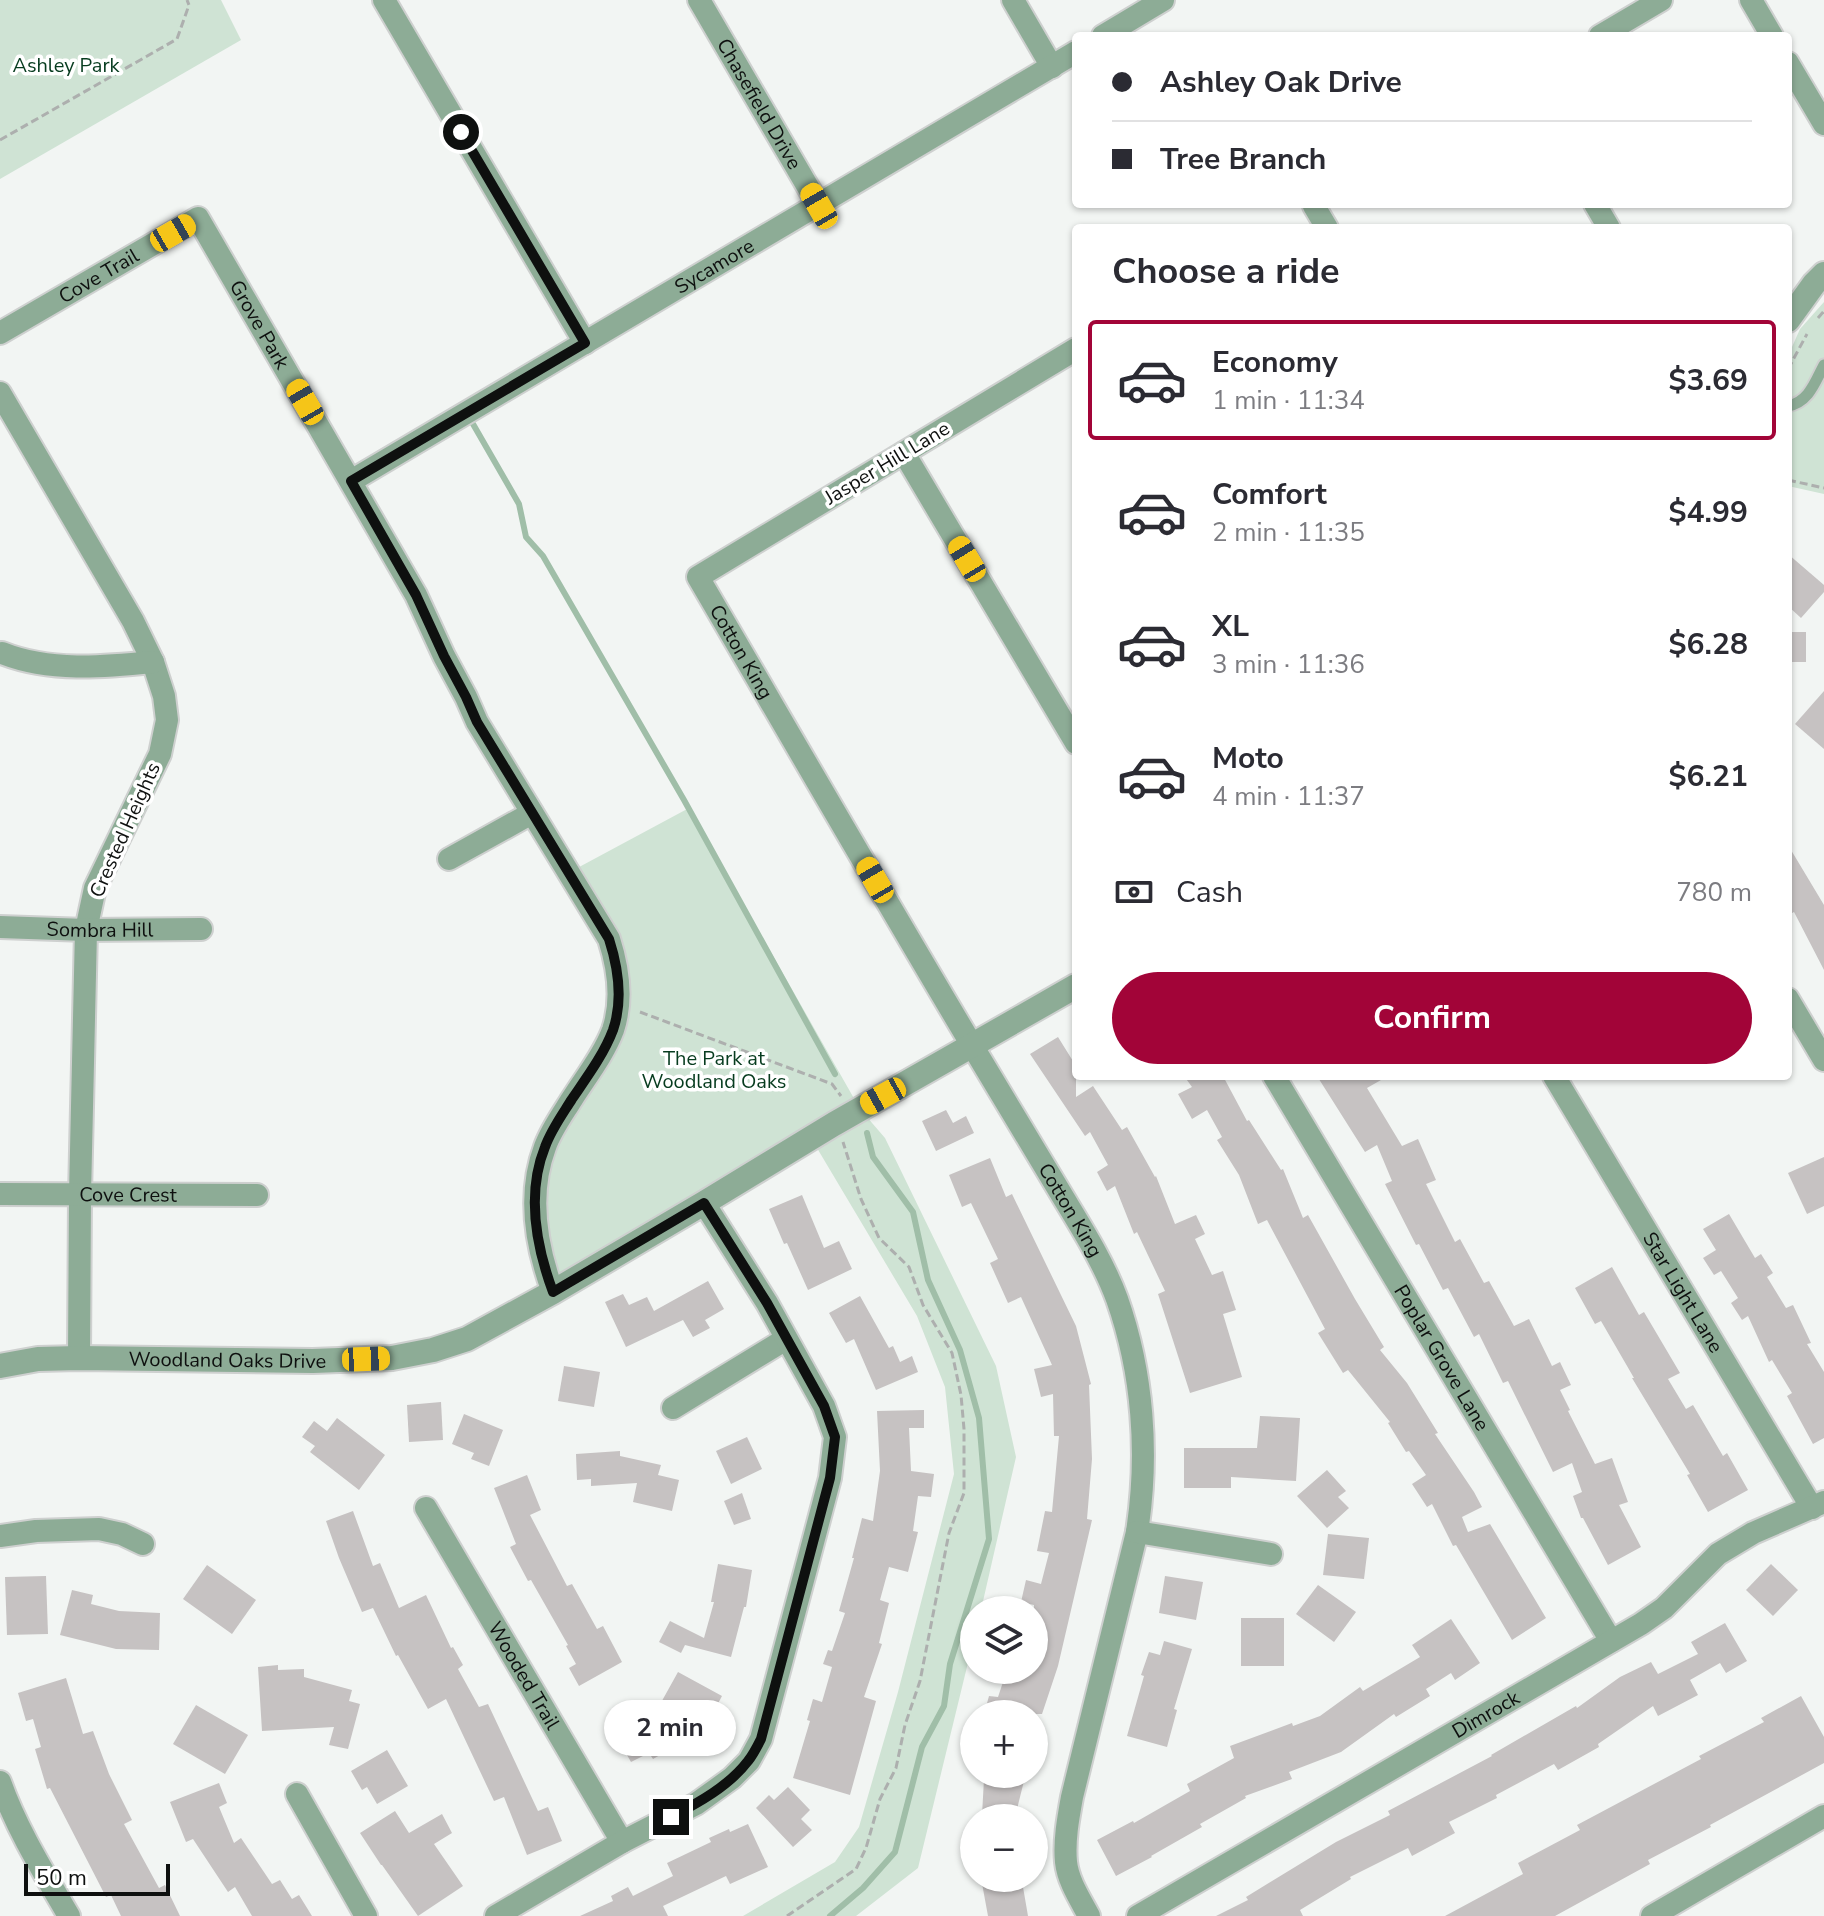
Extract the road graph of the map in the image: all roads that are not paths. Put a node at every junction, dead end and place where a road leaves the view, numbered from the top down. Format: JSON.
{"nodes":[{"id":1,"x":384,"y":0,"type":"edge"},
{"id":2,"x":699,"y":0,"type":"edge"},
{"id":3,"x":1013,"y":0,"type":"edge"},
{"id":4,"x":1163,"y":0,"type":"edge"},
{"id":5,"x":1661,"y":0,"type":"edge"},
{"id":6,"x":1751,"y":0,"type":"edge"},
{"id":7,"x":1110,"y":32,"type":"edge"},
{"id":8,"x":1607,"y":32,"type":"edge"},
{"id":9,"x":1770,"y":32,"type":"edge"},
{"id":10,"x":1072,"y":54,"type":"edge"},
{"id":11,"x":1052,"y":67,"type":"junction"},
{"id":12,"x":1792,"y":70,"type":"edge"},
{"id":13,"x":1824,"y":124,"type":"edge"},
{"id":14,"x":819,"y":206,"type":"junction"},
{"id":15,"x":198,"y":218,"type":"joint"},
{"id":16,"x":1821,"y":284,"type":"edge"},
{"id":17,"x":1798,"y":325,"type":"edge"},
{"id":18,"x":0,"y":333,"type":"edge"},
{"id":19,"x":585,"y":343,"type":"junction"},
{"id":20,"x":1072,"y":351,"type":"edge"},
{"id":21,"x":1824,"y":365,"type":"edge"},
{"id":22,"x":0,"y":393,"type":"edge"},
{"id":23,"x":1792,"y":405,"type":"edge"},
{"id":24,"x":904,"y":453,"type":"junction"},
{"id":25,"x":351,"y":481,"type":"junction"},
{"id":26,"x":698,"y":577,"type":"joint"},
{"id":27,"x":2,"y":653,"type":"edge"},
{"id":28,"x":153,"y":662,"type":"junction"},
{"id":29,"x":1072,"y":736,"type":"edge"},
{"id":30,"x":532,"y":813,"type":"junction"},
{"id":31,"x":449,"y":859,"type":"dead end"},
{"id":32,"x":0,"y":927,"type":"edge"},
{"id":33,"x":201,"y":929,"type":"dead end"},
{"id":34,"x":86,"y":930,"type":"junction"},
{"id":35,"x":1072,"y":988,"type":"edge"},
{"id":36,"x":1792,"y":1006,"type":"edge"},
{"id":37,"x":972,"y":1046,"type":"junction"},
{"id":38,"x":1824,"y":1060,"type":"edge"},
{"id":39,"x":1276,"y":1080,"type":"edge"},
{"id":40,"x":1556,"y":1080,"type":"edge"},
{"id":41,"x":0,"y":1194,"type":"edge"},
{"id":42,"x":80,"y":1195,"type":"junction"},
{"id":43,"x":257,"y":1195,"type":"dead end"},
{"id":44,"x":704,"y":1203,"type":"junction"},
{"id":45,"x":553,"y":1292,"type":"junction"},
{"id":46,"x":786,"y":1339,"type":"junction"},
{"id":47,"x":79,"y":1358,"type":"junction"},
{"id":48,"x":0,"y":1366,"type":"edge"},
{"id":49,"x":673,"y":1408,"type":"dead end"},
{"id":50,"x":1818,"y":1505,"type":"edge"},
{"id":51,"x":426,"y":1508,"type":"dead end"},
{"id":52,"x":1137,"y":1532,"type":"junction"},
{"id":53,"x":0,"y":1536,"type":"edge"},
{"id":54,"x":143,"y":1544,"type":"dead end"},
{"id":55,"x":1271,"y":1554,"type":"dead end"},
{"id":56,"x":1611,"y":1641,"type":"junction"},
{"id":57,"x":0,"y":1782,"type":"edge"},
{"id":58,"x":297,"y":1794,"type":"dead end"},
{"id":59,"x":1824,"y":1816,"type":"edge"},
{"id":60,"x":622,"y":1842,"type":"junction"},
{"id":61,"x":69,"y":1916,"type":"edge"},
{"id":62,"x":366,"y":1916,"type":"edge"},
{"id":63,"x":496,"y":1916,"type":"edge"},
{"id":64,"x":1089,"y":1916,"type":"edge"},
{"id":65,"x":1138,"y":1916,"type":"edge"},
{"id":66,"x":1652,"y":1916,"type":"edge"}],
"edges":[{"from":1,"to":19,"type":"street"},
{"from":2,"to":14,"type":"street","name":"Chasefield Drive"},
{"from":3,"to":11,"type":"street"},
{"from":4,"to":7,"type":"street"},
{"from":5,"to":8,"type":"street"},
{"from":6,"to":9,"type":"street"},
{"from":10,"to":11,"type":"street","name":"Sycamore"},
{"from":11,"to":14,"type":"street","name":"Sycamore"},
{"from":12,"to":13,"type":"street"},
{"from":14,"to":19,"type":"street","name":"Sycamore"},
{"from":15,"to":18,"type":"street","name":"Cove Trail"},
{"from":15,"to":25,"type":"street","name":"Grove Park"},
{"from":16,"to":17,"type":"street"},
{"from":19,"to":25,"type":"street","name":"Sycamore"},
{"from":20,"to":24,"type":"street","name":"Jasper Hill Lane"},
{"from":21,"to":23,"type":"lane"},
{"from":22,"to":28,"type":"street","name":"Crested Heights"},
{"from":24,"to":26,"type":"street","name":"Jasper Hill Lane"},
{"from":24,"to":29,"type":"street"},
{"from":25,"to":30,"type":"street","name":"Grove Park"},
{"from":26,"to":37,"type":"street","name":"Cotton King"},
{"from":27,"to":28,"type":"street"},
{"from":28,"to":34,"type":"street","name":"Crested Heights"},
{"from":30,"to":31,"type":"street"},
{"from":30,"to":45,"type":"street","name":"Grove Park"},
{"from":32,"to":34,"type":"street","name":"Sombra Hill"},
{"from":33,"to":34,"type":"street","name":"Sombra Hill"},
{"from":34,"to":42,"type":"street","name":"Crested Heights"},
{"from":35,"to":37,"type":"street","name":"Woodland Oaks Drive"},
{"from":36,"to":38,"type":"street"},
{"from":37,"to":44,"type":"street","name":"Woodland Oaks Drive"},
{"from":37,"to":52,"type":"street","name":"Cotton King"},
{"from":39,"to":56,"type":"street","name":"Poplar Grove Lane"},
{"from":40,"to":50,"type":"street","name":"Star Light Lane"},
{"from":41,"to":42,"type":"street","name":"Cove Crest"},
{"from":42,"to":43,"type":"street","name":"Cove Crest"},
{"from":42,"to":47,"type":"street","name":"Crested Heights"},
{"from":44,"to":45,"type":"street","name":"Woodland Oaks Drive"},
{"from":44,"to":46,"type":"street"},
{"from":45,"to":47,"type":"street","name":"Woodland Oaks Drive"},
{"from":46,"to":49,"type":"street"},
{"from":46,"to":60,"type":"street"},
{"from":47,"to":48,"type":"street","name":"Woodland Oaks Drive"},
{"from":50,"to":56,"type":"street","name":"Dimrock"},
{"from":51,"to":60,"type":"street","name":"Wooded Trail"},
{"from":52,"to":55,"type":"street"},
{"from":52,"to":64,"type":"street","name":"Cotton King"},
{"from":53,"to":54,"type":"street"},
{"from":56,"to":65,"type":"street","name":"Dimrock"},
{"from":57,"to":61,"type":"street"},
{"from":58,"to":62,"type":"street"},
{"from":59,"to":66,"type":"street"},
{"from":60,"to":63,"type":"street"}]}
